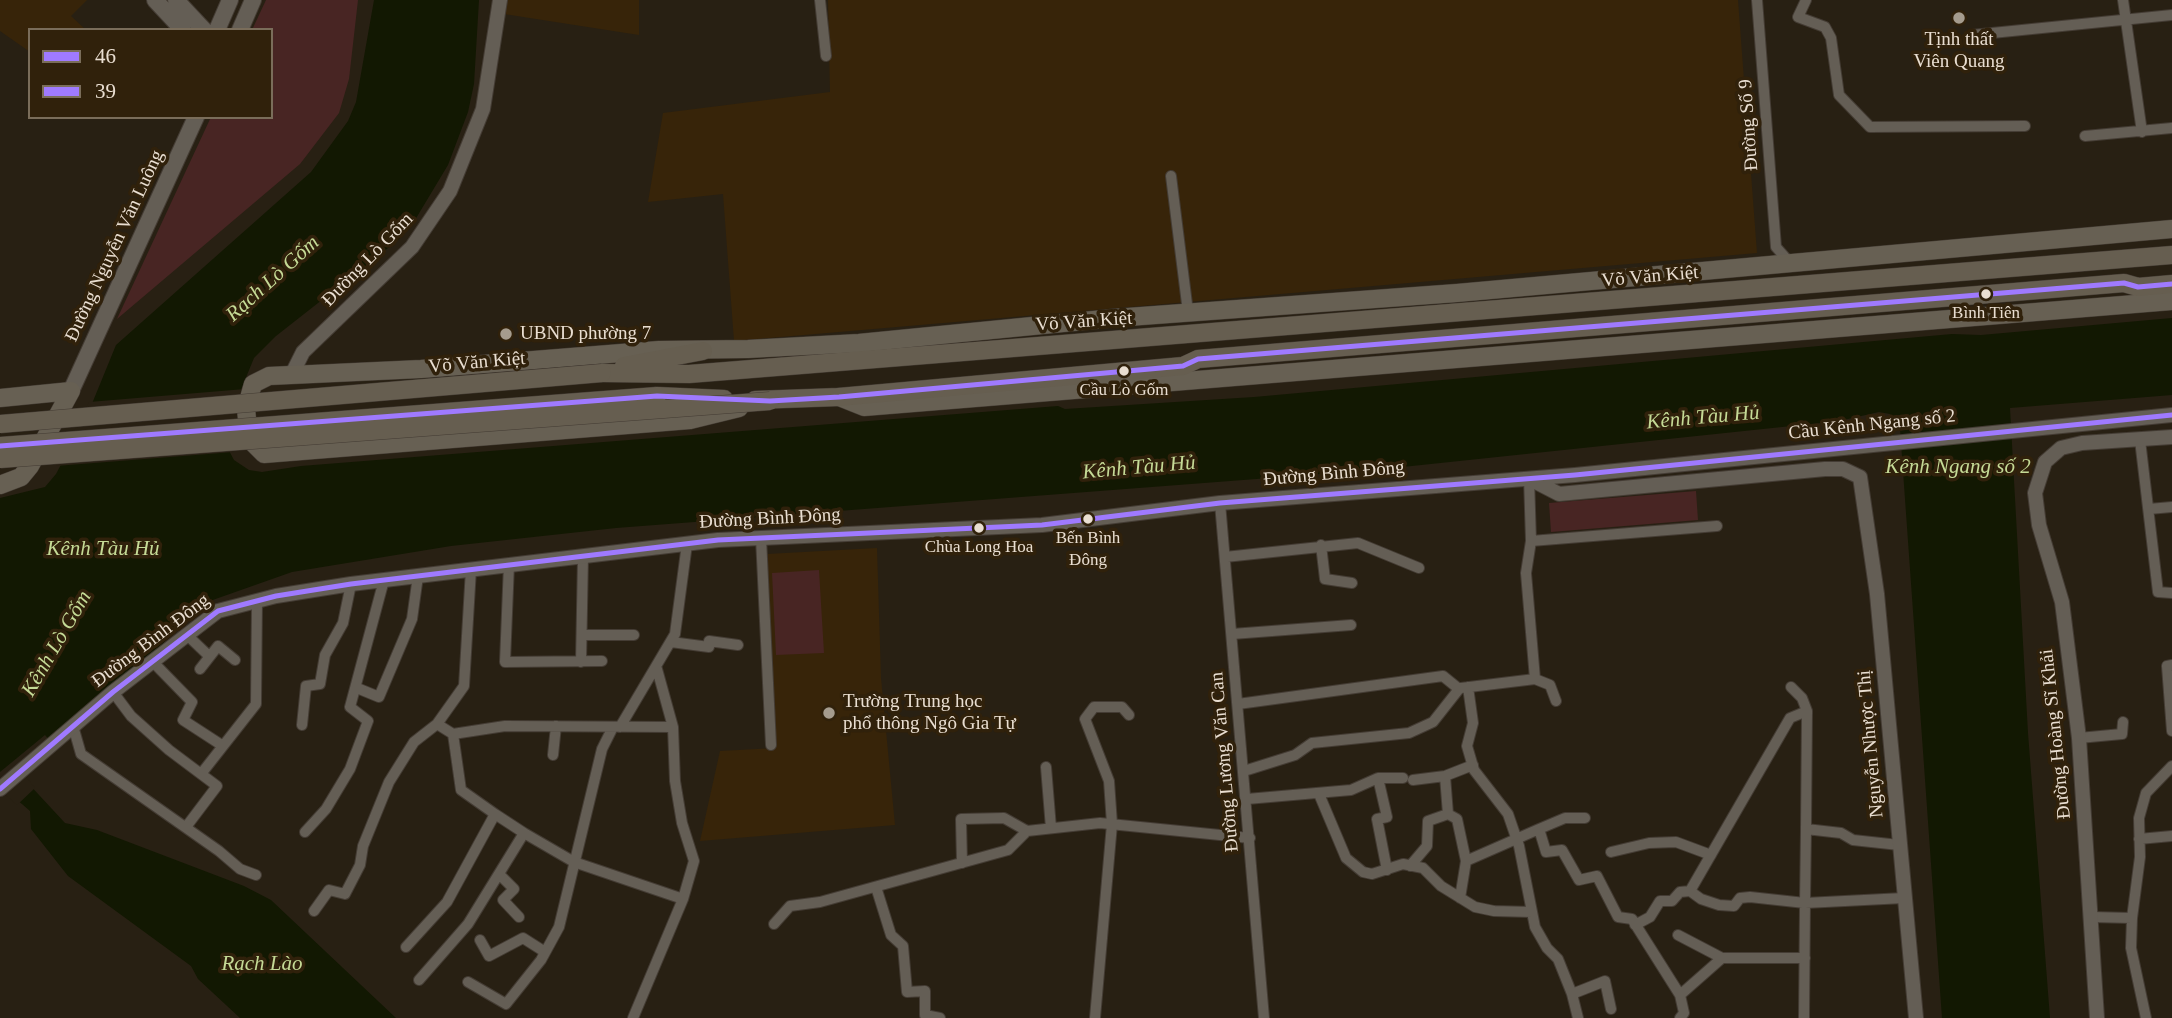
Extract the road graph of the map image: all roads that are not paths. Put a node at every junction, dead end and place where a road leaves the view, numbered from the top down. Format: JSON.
{"nodes":[{"id":1,"x":155,"y":0,"type":"edge"},
{"id":2,"x":176,"y":0,"type":"edge"},
{"id":3,"x":230,"y":0,"type":"edge"},
{"id":4,"x":253,"y":0,"type":"edge"},
{"id":5,"x":500,"y":0,"type":"edge"},
{"id":6,"x":820,"y":0,"type":"edge"},
{"id":7,"x":1757,"y":0,"type":"edge"},
{"id":8,"x":1806,"y":0,"type":"edge"},
{"id":9,"x":2123,"y":0,"type":"edge"},
{"id":10,"x":2172,"y":15,"type":"edge"},
{"id":11,"x":2125,"y":18,"type":"junction"},
{"id":12,"x":181,"y":28,"type":"edge"},
{"id":13,"x":202,"y":28,"type":"edge"},
{"id":14,"x":218,"y":28,"type":"edge"},
{"id":15,"x":241,"y":28,"type":"edge"},
{"id":16,"x":1972,"y":34,"type":"dead end"},
{"id":17,"x":826,"y":56,"type":"dead end"},
{"id":18,"x":195,"y":119,"type":"edge"},
{"id":19,"x":2025,"y":126,"type":"dead end"},
{"id":20,"x":2172,"y":128,"type":"edge"},
{"id":21,"x":2142,"y":132,"type":"junction"},
{"id":22,"x":2085,"y":136,"type":"dead end"},
{"id":23,"x":1171,"y":176,"type":"dead end"},
{"id":24,"x":2172,"y":229,"type":"edge"},
{"id":25,"x":1776,"y":247,"type":"junction"},
{"id":26,"x":2172,"y":255,"type":"edge"},
{"id":27,"x":1791,"y":264,"type":"junction"},
{"id":28,"x":1762,"y":267,"type":"junction"},
{"id":29,"x":2172,"y":284,"type":"edge"},
{"id":30,"x":2172,"y":301,"type":"edge"},
{"id":31,"x":1188,"y":312,"type":"junction"},
{"id":32,"x":703,"y":351,"type":"junction"},
{"id":33,"x":602,"y":373,"type":"junction"},
{"id":34,"x":291,"y":376,"type":"junction"},
{"id":35,"x":71,"y":391,"type":"junction"},
{"id":36,"x":839,"y":397,"type":"junction"},
{"id":37,"x":0,"y":398,"type":"edge"},
{"id":38,"x":770,"y":401,"type":"junction"},
{"id":39,"x":2172,"y":415,"type":"edge"},
{"id":40,"x":0,"y":424,"type":"edge"},
{"id":41,"x":2172,"y":437,"type":"edge"},
{"id":42,"x":2140,"y":440,"type":"junction"},
{"id":43,"x":0,"y":446,"type":"edge"},
{"id":44,"x":0,"y":459,"type":"edge"},
{"id":45,"x":1575,"y":474,"type":"joint"},
{"id":46,"x":1529,"y":478,"type":"junction"},
{"id":47,"x":0,"y":485,"type":"edge"},
{"id":48,"x":1220,"y":503,"type":"junction"},
{"id":49,"x":2172,"y":508,"type":"edge"},
{"id":50,"x":2149,"y":509,"type":"junction"},
{"id":51,"x":1717,"y":527,"type":"dead end"},
{"id":52,"x":761,"y":538,"type":"junction"},
{"id":53,"x":1531,"y":541,"type":"junction"},
{"id":54,"x":687,"y":544,"type":"junction"},
{"id":55,"x":1321,"y":545,"type":"junction"},
{"id":56,"x":583,"y":556,"type":"junction"},
{"id":57,"x":1225,"y":557,"type":"junction"},
{"id":58,"x":509,"y":564,"type":"junction"},
{"id":59,"x":1419,"y":568,"type":"dead end"},
{"id":60,"x":471,"y":569,"type":"junction"},
{"id":61,"x":418,"y":576,"type":"junction"},
{"id":62,"x":384,"y":580,"type":"junction"},
{"id":63,"x":1352,"y":583,"type":"dead end"},
{"id":64,"x":351,"y":584,"type":"junction"},
{"id":65,"x":2172,"y":593,"type":"edge"},
{"id":66,"x":257,"y":600,"type":"junction"},
{"id":67,"x":1351,"y":625,"type":"dead end"},
{"id":68,"x":186,"y":634,"type":"junction"},
{"id":69,"x":1232,"y":634,"type":"junction"},
{"id":70,"x":582,"y":635,"type":"junction"},
{"id":71,"x":634,"y":635,"type":"dead end"},
{"id":72,"x":671,"y":642,"type":"junction"},
{"id":73,"x":738,"y":645,"type":"dead end"},
{"id":74,"x":209,"y":656,"type":"junction"},
{"id":75,"x":235,"y":660,"type":"dead end"},
{"id":76,"x":152,"y":661,"type":"junction"},
{"id":77,"x":602,"y":661,"type":"dead end"},
{"id":78,"x":582,"y":662,"type":"junction"},
{"id":79,"x":2169,"y":666,"type":"edge"},
{"id":80,"x":200,"y":669,"type":"dead end"},
{"id":81,"x":657,"y":669,"type":"junction"},
{"id":82,"x":1535,"y":679,"type":"junction"},
{"id":83,"x":1791,"y":687,"type":"dead end"},
{"id":84,"x":357,"y":688,"type":"junction"},
{"id":85,"x":1463,"y":688,"type":"junction"},
{"id":86,"x":113,"y":692,"type":"junction"},
{"id":87,"x":1556,"y":701,"type":"dead end"},
{"id":88,"x":1238,"y":704,"type":"junction"},
{"id":89,"x":1807,"y":711,"type":"junction"},
{"id":90,"x":1129,"y":715,"type":"dead end"},
{"id":91,"x":2123,"y":722,"type":"dead end"},
{"id":92,"x":437,"y":724,"type":"junction"},
{"id":93,"x":302,"y":725,"type":"dead end"},
{"id":94,"x":73,"y":726,"type":"junction"},
{"id":95,"x":556,"y":726,"type":"junction"},
{"id":96,"x":616,"y":727,"type":"junction"},
{"id":97,"x":673,"y":727,"type":"junction"},
{"id":98,"x":2172,"y":731,"type":"edge"},
{"id":99,"x":453,"y":734,"type":"junction"},
{"id":100,"x":2079,"y":738,"type":"junction"},
{"id":101,"x":771,"y":745,"type":"dead end"},
{"id":102,"x":223,"y":746,"type":"junction"},
{"id":103,"x":553,"y":755,"type":"dead end"},
{"id":104,"x":1473,"y":765,"type":"junction"},
{"id":105,"x":2172,"y":766,"type":"edge"},
{"id":106,"x":1046,"y":767,"type":"dead end"},
{"id":107,"x":1244,"y":771,"type":"junction"},
{"id":108,"x":201,"y":774,"type":"junction"},
{"id":109,"x":1445,"y":776,"type":"junction"},
{"id":110,"x":1378,"y":778,"type":"junction"},
{"id":111,"x":0,"y":789,"type":"edge"},
{"id":112,"x":1319,"y":794,"type":"junction"},
{"id":113,"x":1247,"y":799,"type":"junction"},
{"id":114,"x":495,"y":814,"type":"junction"},
{"id":115,"x":1448,"y":814,"type":"junction"},
{"id":116,"x":1585,"y":818,"type":"dead end"},
{"id":117,"x":1112,"y":824,"type":"junction"},
{"id":118,"x":186,"y":827,"type":"junction"},
{"id":119,"x":1051,"y":828,"type":"junction"},
{"id":120,"x":1539,"y":829,"type":"junction"},
{"id":121,"x":1806,"y":829,"type":"junction"},
{"id":122,"x":1027,"y":831,"type":"junction"},
{"id":123,"x":305,"y":832,"type":"dead end"},
{"id":124,"x":524,"y":833,"type":"junction"},
{"id":125,"x":2172,"y":836,"type":"edge"},
{"id":126,"x":1250,"y":838,"type":"junction"},
{"id":127,"x":2140,"y":839,"type":"junction"},
{"id":128,"x":1517,"y":841,"type":"junction"},
{"id":129,"x":1899,"y":845,"type":"junction"},
{"id":130,"x":1611,"y":852,"type":"dead end"},
{"id":131,"x":1711,"y":855,"type":"junction"},
{"id":132,"x":1466,"y":861,"type":"junction"},
{"id":133,"x":574,"y":862,"type":"junction"},
{"id":134,"x":962,"y":863,"type":"junction"},
{"id":135,"x":1410,"y":866,"type":"junction"},
{"id":136,"x":1387,"y":870,"type":"junction"},
{"id":137,"x":499,"y":874,"type":"junction"},
{"id":138,"x":256,"y":875,"type":"dead end"},
{"id":139,"x":876,"y":887,"type":"junction"},
{"id":140,"x":1690,"y":891,"type":"junction"},
{"id":141,"x":1460,"y":898,"type":"junction"},
{"id":142,"x":1904,"y":898,"type":"junction"},
{"id":143,"x":683,"y":899,"type":"junction"},
{"id":144,"x":1805,"y":903,"type":"junction"},
{"id":145,"x":314,"y":911,"type":"dead end"},
{"id":146,"x":1532,"y":912,"type":"junction"},
{"id":147,"x":519,"y":917,"type":"dead end"},
{"id":148,"x":2091,"y":917,"type":"junction"},
{"id":149,"x":2132,"y":918,"type":"junction"},
{"id":150,"x":1633,"y":922,"type":"junction"},
{"id":151,"x":774,"y":924,"type":"dead end"},
{"id":152,"x":1678,"y":935,"type":"dead end"},
{"id":153,"x":480,"y":940,"type":"dead end"},
{"id":154,"x":406,"y":947,"type":"dead end"},
{"id":155,"x":545,"y":952,"type":"junction"},
{"id":156,"x":1722,"y":958,"type":"junction"},
{"id":157,"x":1805,"y":958,"type":"junction"},
{"id":158,"x":419,"y":980,"type":"dead end"},
{"id":159,"x":468,"y":982,"type":"dead end"},
{"id":160,"x":1572,"y":995,"type":"junction"},
{"id":161,"x":1680,"y":995,"type":"junction"},
{"id":162,"x":1611,"y":1009,"type":"dead end"},
{"id":163,"x":633,"y":1018,"type":"edge"},
{"id":164,"x":940,"y":1018,"type":"edge"},
{"id":165,"x":1095,"y":1018,"type":"edge"},
{"id":166,"x":1264,"y":1018,"type":"edge"},
{"id":167,"x":1578,"y":1018,"type":"edge"},
{"id":168,"x":1680,"y":1018,"type":"edge"},
{"id":169,"x":1804,"y":1018,"type":"edge"},
{"id":170,"x":1916,"y":1018,"type":"edge"},
{"id":171,"x":2097,"y":1018,"type":"edge"},
{"id":172,"x":2146,"y":1018,"type":"edge"}],
"edges":[{"from":1,"to":12,"type":"main road"},
{"from":2,"to":13,"type":"main road"},
{"from":3,"to":14,"type":"main road"},
{"from":4,"to":15,"type":"main road"},
{"from":5,"to":34,"type":"street","name":"Đường Lò Gốm"},
{"from":6,"to":17,"type":"street"},
{"from":7,"to":25,"type":"street","name":"Đường Số 9"},
{"from":8,"to":19,"type":"street"},
{"from":9,"to":11,"type":"street"},
{"from":10,"to":11,"type":"street"},
{"from":11,"to":16,"type":"street"},
{"from":11,"to":21,"type":"street"},
{"from":18,"to":35,"type":"main road","name":"Đường Nguyễn Văn Luông"},
{"from":20,"to":21,"type":"street"},
{"from":21,"to":22,"type":"street"},
{"from":23,"to":31,"type":"street"},
{"from":24,"to":27,"type":"main road","name":"Võ Văn Kiệt"},
{"from":25,"to":27,"type":"street"},
{"from":25,"to":28,"type":"street"},
{"from":26,"to":33,"type":"highway","name":"Võ Văn Kiệt"},
{"from":27,"to":28,"type":"main road","name":"Võ Văn Kiệt"},
{"from":28,"to":31,"type":"main road","name":"Võ Văn Kiệt"},
{"from":29,"to":36,"type":"highway"},
{"from":30,"to":36,"type":"main road"},
{"from":31,"to":32,"type":"main road","name":"Võ Văn Kiệt"},
{"from":32,"to":33,"type":"highway"},
{"from":32,"to":34,"type":"main road","name":"Võ Văn Kiệt"},
{"from":33,"to":40,"type":"highway","name":"Võ Văn Kiệt","bridge":true},
{"from":34,"to":38,"type":"main road","name":"Võ Văn Kiệt"},
{"from":35,"to":37,"type":"main road"},
{"from":35,"to":47,"type":"main road"},
{"from":36,"to":38,"type":"highway"},
{"from":38,"to":43,"type":"highway","bridge":true},
{"from":38,"to":44,"type":"highway","bridge":true},
{"from":39,"to":45,"type":"street","name":"Cầu Kênh Ngang số 2"},
{"from":41,"to":42,"type":"street"},
{"from":42,"to":50,"type":"street"},
{"from":42,"to":100,"type":"street","name":"Đường Hoàng Sĩ Khải"},
{"from":45,"to":46,"type":"street","name":"Đường Bình Đông"},
{"from":46,"to":48,"type":"street","name":"Đường Bình Đông"},
{"from":46,"to":53,"type":"street"},
{"from":46,"to":129,"type":"street","name":"Nguyễn Nhược Thị"},
{"from":48,"to":52,"type":"street","name":"Đường Bình Đông"},
{"from":48,"to":57,"type":"street","name":"Đường Lương Văn Can"},
{"from":49,"to":50,"type":"street"},
{"from":50,"to":65,"type":"street"},
{"from":51,"to":53,"type":"street"},
{"from":52,"to":54,"type":"street","name":"Đường Bình Đông"},
{"from":52,"to":101,"type":"street"},
{"from":53,"to":82,"type":"street"},
{"from":54,"to":56,"type":"street","name":"Đường Bình Đông"},
{"from":54,"to":72,"type":"street"},
{"from":55,"to":57,"type":"street"},
{"from":55,"to":59,"type":"street"},
{"from":55,"to":63,"type":"street"},
{"from":56,"to":58,"type":"street","name":"Đường Bình Đông"},
{"from":56,"to":70,"type":"street"},
{"from":57,"to":69,"type":"street","name":"Đường Lương Văn Can"},
{"from":58,"to":60,"type":"street","name":"Đường Bình Đông"},
{"from":58,"to":78,"type":"street"},
{"from":60,"to":61,"type":"street","name":"Đường Bình Đông"},
{"from":60,"to":92,"type":"street"},
{"from":61,"to":62,"type":"street","name":"Đường Bình Đông"},
{"from":61,"to":84,"type":"street"},
{"from":62,"to":64,"type":"street","name":"Đường Bình Đông"},
{"from":62,"to":84,"type":"street"},
{"from":64,"to":66,"type":"street","name":"Đường Bình Đông"},
{"from":64,"to":93,"type":"street"},
{"from":66,"to":68,"type":"street","name":"Đường Bình Đông"},
{"from":66,"to":102,"type":"street"},
{"from":67,"to":69,"type":"street"},
{"from":68,"to":74,"type":"street"},
{"from":68,"to":76,"type":"street","name":"Đường Bình Đông"},
{"from":69,"to":88,"type":"street","name":"Đường Lương Văn Can"},
{"from":70,"to":71,"type":"street"},
{"from":70,"to":78,"type":"street"},
{"from":72,"to":73,"type":"street"},
{"from":72,"to":81,"type":"street"},
{"from":74,"to":75,"type":"street"},
{"from":74,"to":80,"type":"street"},
{"from":76,"to":86,"type":"street","name":"Đường Bình Đông"},
{"from":76,"to":102,"type":"street"},
{"from":77,"to":78,"type":"street"},
{"from":79,"to":98,"type":"street"},
{"from":81,"to":96,"type":"street"},
{"from":81,"to":97,"type":"street"},
{"from":82,"to":85,"type":"street"},
{"from":82,"to":87,"type":"street"},
{"from":83,"to":89,"type":"street"},
{"from":84,"to":123,"type":"street"},
{"from":85,"to":88,"type":"street"},
{"from":85,"to":104,"type":"street"},
{"from":85,"to":107,"type":"street"},
{"from":86,"to":94,"type":"street","name":"Đường Bình Đông"},
{"from":86,"to":108,"type":"street"},
{"from":88,"to":107,"type":"street","name":"Đường Lương Văn Can"},
{"from":89,"to":121,"type":"street"},
{"from":89,"to":131,"type":"street"},
{"from":90,"to":117,"type":"street"},
{"from":91,"to":100,"type":"street"},
{"from":92,"to":99,"type":"street"},
{"from":92,"to":145,"type":"street"},
{"from":94,"to":111,"type":"street","name":"Đường Bình Đông"},
{"from":94,"to":118,"type":"street"},
{"from":95,"to":96,"type":"street"},
{"from":95,"to":99,"type":"street"},
{"from":95,"to":103,"type":"street"},
{"from":96,"to":97,"type":"street"},
{"from":96,"to":133,"type":"street"},
{"from":97,"to":143,"type":"street"},
{"from":99,"to":114,"type":"street"},
{"from":100,"to":148,"type":"street","name":"Đường Hoàng Sĩ Khải"},
{"from":102,"to":108,"type":"street"},
{"from":104,"to":109,"type":"street"},
{"from":104,"to":128,"type":"street"},
{"from":105,"to":127,"type":"street"},
{"from":106,"to":119,"type":"street"},
{"from":107,"to":113,"type":"street","name":"Đường Lương Văn Can"},
{"from":108,"to":118,"type":"street"},
{"from":109,"to":110,"type":"street"},
{"from":109,"to":115,"type":"street"},
{"from":110,"to":112,"type":"street"},
{"from":110,"to":136,"type":"street"},
{"from":112,"to":113,"type":"street"},
{"from":112,"to":136,"type":"street"},
{"from":113,"to":126,"type":"street","name":"Đường Lương Văn Can"},
{"from":114,"to":124,"type":"street"},
{"from":114,"to":154,"type":"street"},
{"from":115,"to":132,"type":"street"},
{"from":115,"to":135,"type":"street"},
{"from":116,"to":120,"type":"street"},
{"from":117,"to":119,"type":"street"},
{"from":117,"to":126,"type":"street"},
{"from":117,"to":165,"type":"street"},
{"from":118,"to":138,"type":"street"},
{"from":119,"to":122,"type":"street"},
{"from":120,"to":128,"type":"street"},
{"from":120,"to":150,"type":"street"},
{"from":121,"to":129,"type":"street"},
{"from":121,"to":144,"type":"street"},
{"from":122,"to":134,"type":"street"},
{"from":122,"to":134,"type":"street"},
{"from":124,"to":133,"type":"street"},
{"from":124,"to":137,"type":"street"},
{"from":125,"to":127,"type":"street"},
{"from":126,"to":166,"type":"street","name":"Đường Lương Văn Can"},
{"from":127,"to":149,"type":"street"},
{"from":128,"to":132,"type":"street"},
{"from":128,"to":146,"type":"street"},
{"from":129,"to":142,"type":"street","name":"Nguyễn Nhược Thị"},
{"from":130,"to":131,"type":"street"},
{"from":131,"to":140,"type":"street"},
{"from":132,"to":141,"type":"street"},
{"from":133,"to":143,"type":"street"},
{"from":133,"to":155,"type":"street"},
{"from":134,"to":139,"type":"street"},
{"from":135,"to":136,"type":"street"},
{"from":135,"to":141,"type":"street"},
{"from":137,"to":147,"type":"street"},
{"from":137,"to":158,"type":"street"},
{"from":139,"to":151,"type":"street"},
{"from":139,"to":164,"type":"street"},
{"from":140,"to":144,"type":"street"},
{"from":140,"to":150,"type":"street"},
{"from":141,"to":146,"type":"street"},
{"from":142,"to":144,"type":"street"},
{"from":142,"to":170,"type":"street","name":"Nguyễn Nhược Thị"},
{"from":143,"to":163,"type":"street"},
{"from":144,"to":157,"type":"street"},
{"from":146,"to":160,"type":"street"},
{"from":148,"to":149,"type":"street"},
{"from":148,"to":171,"type":"street","name":"Đường Hoàng Sĩ Khải"},
{"from":149,"to":172,"type":"street"},
{"from":150,"to":161,"type":"street"},
{"from":152,"to":156,"type":"street"},
{"from":153,"to":155,"type":"street"},
{"from":155,"to":159,"type":"street"},
{"from":156,"to":157,"type":"street"},
{"from":156,"to":161,"type":"street"},
{"from":157,"to":169,"type":"street"},
{"from":160,"to":162,"type":"street"},
{"from":160,"to":167,"type":"street"},
{"from":161,"to":168,"type":"street"}]}
